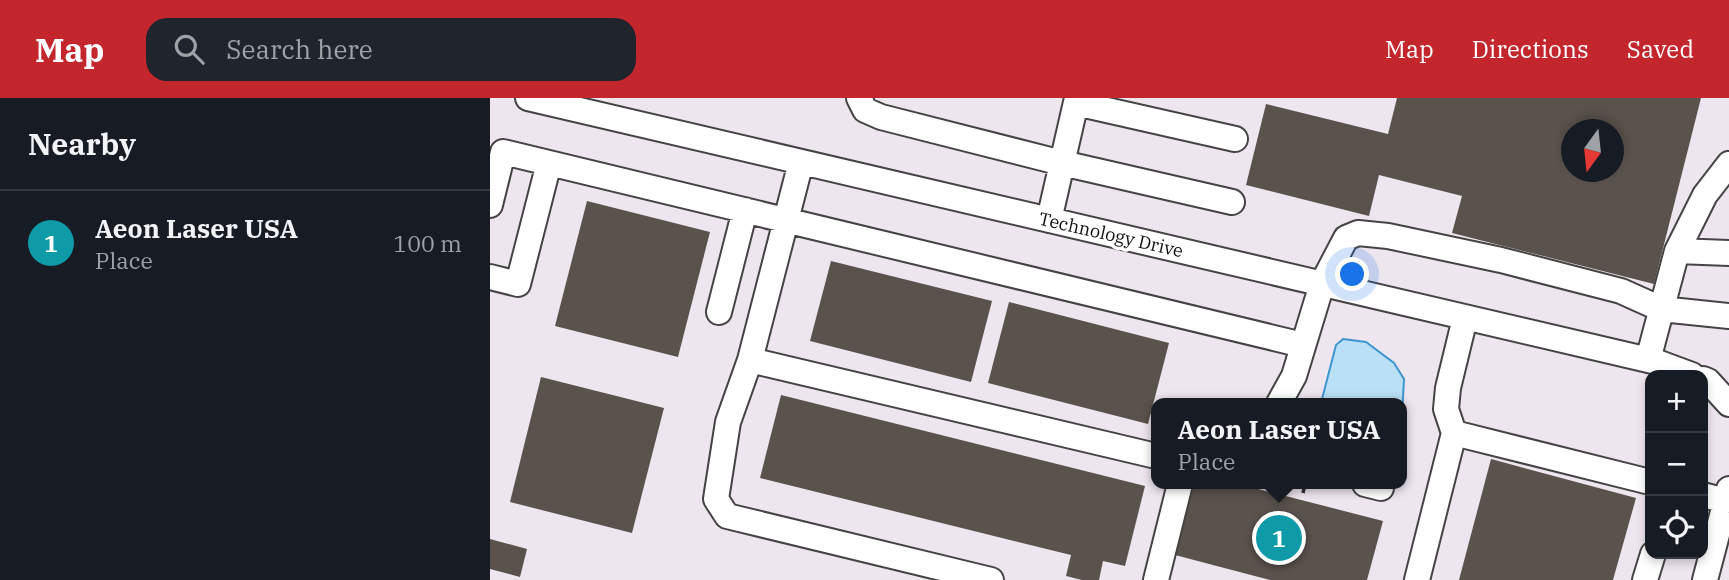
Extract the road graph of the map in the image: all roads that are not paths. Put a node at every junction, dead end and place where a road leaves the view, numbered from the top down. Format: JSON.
{"nodes":[{"id":1,"x":528,"y":98,"type":"edge"},
{"id":2,"x":859,"y":98,"type":"edge"},
{"id":3,"x":1076,"y":101,"type":"edge"},
{"id":4,"x":586,"y":105,"type":"edge"},
{"id":5,"x":1234,"y":139,"type":"dead end"},
{"id":6,"x":801,"y":162,"type":"junction"},
{"id":7,"x":549,"y":163,"type":"junction"},
{"id":8,"x":1062,"y":163,"type":"junction"},
{"id":9,"x":1729,"y":164,"type":"edge"},
{"id":10,"x":1232,"y":202,"type":"dead end"},
{"id":11,"x":490,"y":205,"type":"edge"},
{"id":12,"x":745,"y":210,"type":"junction"},
{"id":13,"x":786,"y":220,"type":"junction"},
{"id":14,"x":1049,"y":220,"type":"junction"},
{"id":15,"x":1677,"y":251,"type":"junction"},
{"id":16,"x":1729,"y":253,"type":"edge"},
{"id":17,"x":490,"y":277,"type":"edge"},
{"id":18,"x":1322,"y":284,"type":"junction"},
{"id":19,"x":1661,"y":309,"type":"junction"},
{"id":20,"x":719,"y":312,"type":"dead end"},
{"id":21,"x":1729,"y":316,"type":"edge"},
{"id":22,"x":1465,"y":318,"type":"junction"},
{"id":23,"x":1303,"y":345,"type":"junction"},
{"id":24,"x":750,"y":360,"type":"junction"},
{"id":25,"x":1648,"y":360,"type":"junction"},
{"id":26,"x":1677,"y":370,"type":"edge"},
{"id":27,"x":1708,"y":381,"type":"edge"},
{"id":28,"x":1282,"y":398,"type":"edge"},
{"id":29,"x":1729,"y":404,"type":"edge"},
{"id":30,"x":1454,"y":433,"type":"junction"},
{"id":31,"x":1151,"y":455,"type":"edge"},
{"id":32,"x":1645,"y":481,"type":"edge"},
{"id":33,"x":1179,"y":489,"type":"edge"},
{"id":34,"x":1719,"y":495,"type":"edge"},
{"id":35,"x":1722,"y":541,"type":"edge"},
{"id":36,"x":1652,"y":559,"type":"edge"},
{"id":37,"x":991,"y":580,"type":"edge"},
{"id":38,"x":1156,"y":580,"type":"edge"},
{"id":39,"x":1418,"y":580,"type":"edge"},
{"id":40,"x":1646,"y":580,"type":"edge"},
{"id":41,"x":1705,"y":580,"type":"edge"}],
"edges":[{"from":1,"to":4,"type":"street","name":"Technology Drive"},
{"from":2,"to":8,"type":"street"},
{"from":3,"to":5,"type":"street"},
{"from":3,"to":8,"type":"street"},
{"from":4,"to":6,"type":"street","name":"Technology Drive"},
{"from":6,"to":13,"type":"street"},
{"from":6,"to":14,"type":"street","name":"Technology Drive"},
{"from":7,"to":11,"type":"street"},
{"from":7,"to":12,"type":"street"},
{"from":7,"to":17,"type":"street"},
{"from":8,"to":10,"type":"street"},
{"from":8,"to":14,"type":"street"},
{"from":9,"to":15,"type":"street"},
{"from":12,"to":13,"type":"street"},
{"from":12,"to":20,"type":"street"},
{"from":13,"to":23,"type":"street"},
{"from":13,"to":24,"type":"street"},
{"from":14,"to":18,"type":"street","name":"Technology Drive"},
{"from":15,"to":16,"type":"street"},
{"from":15,"to":19,"type":"street"},
{"from":18,"to":19,"type":"street"},
{"from":18,"to":22,"type":"street","name":"Technology Drive"},
{"from":18,"to":23,"type":"street"},
{"from":19,"to":21,"type":"street"},
{"from":19,"to":25,"type":"street"},
{"from":22,"to":25,"type":"street","name":"Technology Drive"},
{"from":22,"to":30,"type":"street"},
{"from":23,"to":28,"type":"street"},
{"from":24,"to":31,"type":"street"},
{"from":24,"to":37,"type":"street"},
{"from":25,"to":26,"type":"street","name":"Technology Drive"},
{"from":27,"to":29,"type":"street"},
{"from":30,"to":32,"type":"street"},
{"from":30,"to":39,"type":"street"},
{"from":33,"to":38,"type":"street"},
{"from":34,"to":35,"type":"street"},
{"from":35,"to":41,"type":"street"},
{"from":36,"to":40,"type":"street"}]}
